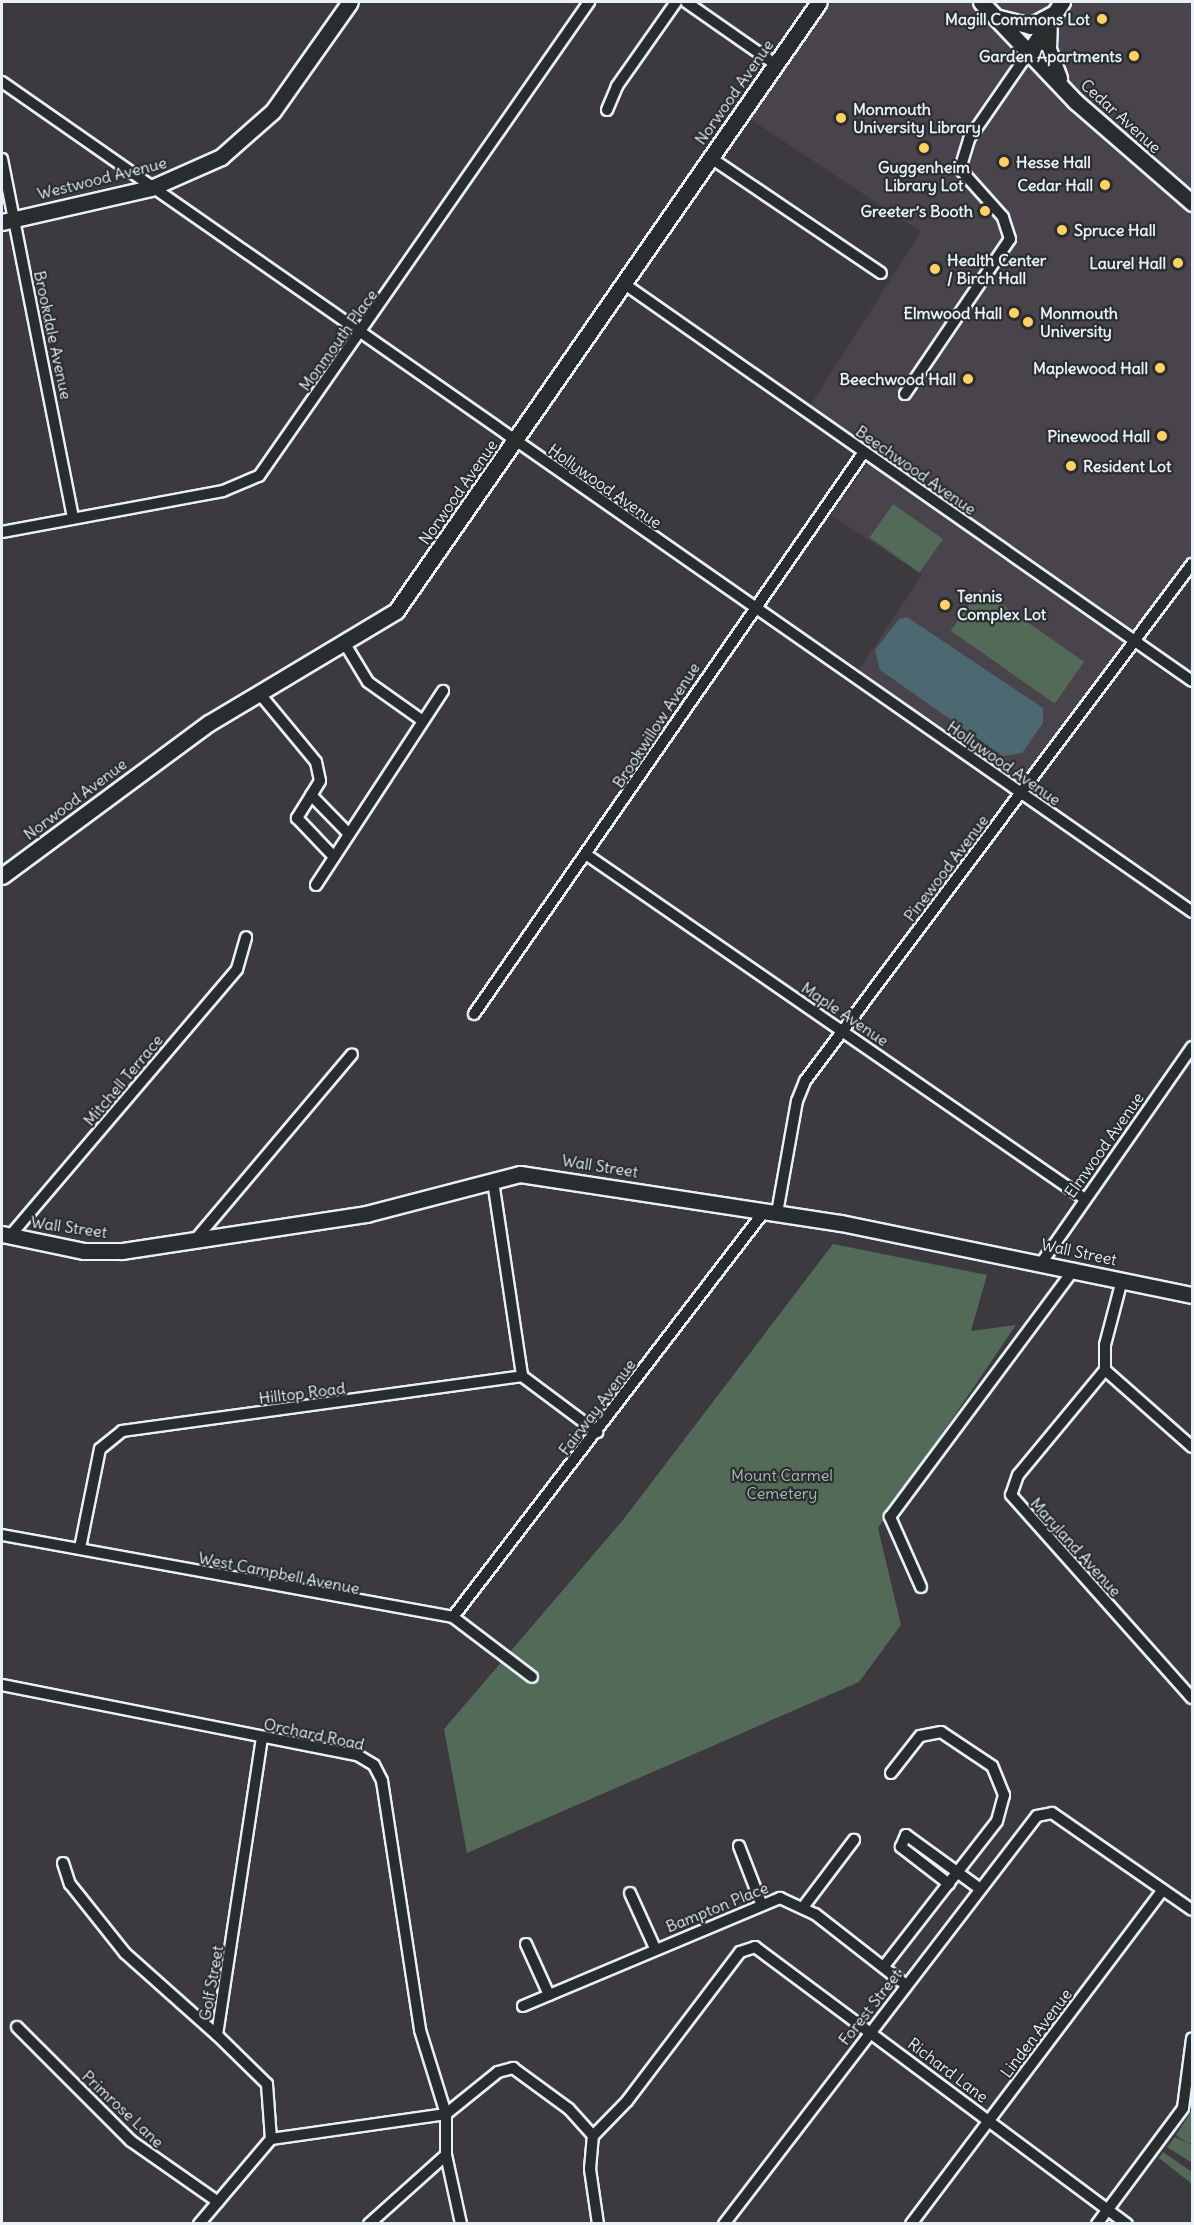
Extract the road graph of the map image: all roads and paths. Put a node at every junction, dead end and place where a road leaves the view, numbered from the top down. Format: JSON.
{"nodes":[{"id":1,"x":350,"y":2,"type":"edge"},
{"id":2,"x":589,"y":2,"type":"edge"},
{"id":3,"x":676,"y":2,"type":"edge"},
{"id":4,"x":686,"y":2,"type":"edge"},
{"id":5,"x":819,"y":2,"type":"edge"},
{"id":6,"x":981,"y":2,"type":"edge"},
{"id":7,"x":1055,"y":11,"type":"edge"},
{"id":8,"x":995,"y":16,"type":"junction"},
{"id":9,"x":1029,"y":52,"type":"junction"},
{"id":10,"x":775,"y":64,"type":"junction"},
{"id":11,"x":2,"y":82,"type":"edge"},
{"id":12,"x":1064,"y":89,"type":"junction"},
{"id":13,"x":607,"y":110,"type":"dead end"},
{"id":14,"x":711,"y":158,"type":"junction"},
{"id":15,"x":2,"y":159,"type":"edge"},
{"id":16,"x":151,"y":188,"type":"junction"},
{"id":17,"x":1192,"y":203,"type":"edge"},
{"id":18,"x":8,"y":220,"type":"edge"},
{"id":19,"x":881,"y":273,"type":"dead end"},
{"id":20,"x":623,"y":283,"type":"junction"},
{"id":21,"x":360,"y":333,"type":"junction"},
{"id":22,"x":905,"y":394,"type":"dead end"},
{"id":23,"x":515,"y":441,"type":"junction"},
{"id":24,"x":864,"y":452,"type":"junction"},
{"id":25,"x":73,"y":517,"type":"junction"},
{"id":26,"x":2,"y":532,"type":"edge"},
{"id":27,"x":1192,"y":564,"type":"edge"},
{"id":28,"x":754,"y":607,"type":"junction"},
{"id":29,"x":1135,"y":641,"type":"junction"},
{"id":30,"x":345,"y":644,"type":"junction"},
{"id":31,"x":1192,"y":681,"type":"edge"},
{"id":32,"x":443,"y":691,"type":"dead end"},
{"id":33,"x":259,"y":693,"type":"junction"},
{"id":34,"x":423,"y":721,"type":"junction"},
{"id":35,"x":1021,"y":793,"type":"junction"},
{"id":36,"x":311,"y":795,"type":"junction"},
{"id":37,"x":349,"y":834,"type":"junction"},
{"id":38,"x":587,"y":855,"type":"junction"},
{"id":39,"x":334,"y":857,"type":"junction"},
{"id":40,"x":2,"y":876,"type":"edge"},
{"id":41,"x":316,"y":885,"type":"dead end"},
{"id":42,"x":1192,"y":912,"type":"edge"},
{"id":43,"x":246,"y":937,"type":"dead end"},
{"id":44,"x":474,"y":1014,"type":"dead end"},
{"id":45,"x":842,"y":1030,"type":"junction"},
{"id":46,"x":1192,"y":1047,"type":"edge"},
{"id":47,"x":352,"y":1054,"type":"dead end"},
{"id":48,"x":493,"y":1181,"type":"junction"},
{"id":49,"x":1085,"y":1199,"type":"junction"},
{"id":50,"x":770,"y":1213,"type":"junction"},
{"id":51,"x":6,"y":1235,"type":"edge"},
{"id":52,"x":195,"y":1240,"type":"junction"},
{"id":53,"x":1042,"y":1263,"type":"junction"},
{"id":54,"x":1074,"y":1269,"type":"junction"},
{"id":55,"x":1122,"y":1280,"type":"junction"},
{"id":56,"x":1192,"y":1295,"type":"edge"},
{"id":57,"x":1105,"y":1370,"type":"junction"},
{"id":58,"x":522,"y":1376,"type":"junction"},
{"id":59,"x":597,"y":1432,"type":"junction"},
{"id":60,"x":1192,"y":1447,"type":"edge"},
{"id":61,"x":2,"y":1535,"type":"edge"},
{"id":62,"x":80,"y":1548,"type":"junction"},
{"id":63,"x":921,"y":1587,"type":"dead end"},
{"id":64,"x":453,"y":1617,"type":"junction"},
{"id":65,"x":532,"y":1677,"type":"dead end"},
{"id":66,"x":2,"y":1685,"type":"edge"},
{"id":67,"x":1192,"y":1698,"type":"edge"},
{"id":68,"x":262,"y":1737,"type":"junction"},
{"id":69,"x":891,"y":1773,"type":"dead end"},
{"id":70,"x":854,"y":1840,"type":"dead end"},
{"id":71,"x":739,"y":1846,"type":"dead end"},
{"id":72,"x":63,"y":1863,"type":"dead end"},
{"id":73,"x":958,"y":1871,"type":"junction"},
{"id":74,"x":949,"y":1884,"type":"junction"},
{"id":75,"x":979,"y":1888,"type":"junction"},
{"id":76,"x":1163,"y":1890,"type":"junction"},
{"id":77,"x":630,"y":1893,"type":"dead end"},
{"id":78,"x":761,"y":1903,"type":"junction"},
{"id":79,"x":804,"y":1906,"type":"junction"},
{"id":80,"x":1192,"y":1910,"type":"edge"},
{"id":81,"x":526,"y":1944,"type":"dead end"},
{"id":82,"x":655,"y":1948,"type":"junction"},
{"id":83,"x":885,"y":1965,"type":"junction"},
{"id":84,"x":906,"y":1985,"type":"junction"},
{"id":85,"x":549,"y":1995,"type":"junction"},
{"id":86,"x":523,"y":2007,"type":"dead end"},
{"id":87,"x":17,"y":2027,"type":"dead end"},
{"id":88,"x":871,"y":2030,"type":"junction"},
{"id":89,"x":217,"y":2035,"type":"junction"},
{"id":90,"x":1192,"y":2039,"type":"edge"},
{"id":91,"x":446,"y":2114,"type":"junction"},
{"id":92,"x":990,"y":2120,"type":"junction"},
{"id":93,"x":593,"y":2136,"type":"junction"},
{"id":94,"x":271,"y":2139,"type":"junction"},
{"id":95,"x":446,"y":2155,"type":"junction"},
{"id":96,"x":218,"y":2202,"type":"junction"},
{"id":97,"x":1108,"y":2209,"type":"junction"},
{"id":98,"x":199,"y":2223,"type":"edge"},
{"id":99,"x":369,"y":2223,"type":"edge"},
{"id":100,"x":461,"y":2223,"type":"edge"},
{"id":101,"x":598,"y":2223,"type":"edge"},
{"id":102,"x":724,"y":2223,"type":"edge"},
{"id":103,"x":911,"y":2223,"type":"edge"},
{"id":104,"x":1096,"y":2223,"type":"edge"},
{"id":105,"x":1127,"y":2223,"type":"edge"}],
"edges":[{"from":1,"to":16,"type":"street","name":"Westwood Avenue"},
{"from":2,"to":21,"type":"street","name":"Monmouth Place"},
{"from":3,"to":13,"type":"street"},
{"from":4,"to":10,"type":"street"},
{"from":5,"to":10,"type":"street","name":"Norwood Avenue"},
{"from":6,"to":8,"type":"street"},
{"from":7,"to":8,"type":"street"},
{"from":7,"to":9,"type":"street"},
{"from":7,"to":12,"type":"street"},
{"from":8,"to":9,"type":"street"},
{"from":9,"to":12,"type":"street","name":"Cedar Avenue"},
{"from":9,"to":22,"type":"street"},
{"from":10,"to":14,"type":"street","name":"Norwood Avenue"},
{"from":11,"to":16,"type":"street","name":"Hollywood Avenue"},
{"from":12,"to":17,"type":"street","name":"Cedar Avenue"},
{"from":14,"to":19,"type":"street"},
{"from":14,"to":20,"type":"street","name":"Norwood Avenue"},
{"from":15,"to":18,"type":"street","name":"Brookdale Avenue"},
{"from":16,"to":18,"type":"street","name":"Westwood Avenue"},
{"from":16,"to":21,"type":"street","name":"Hollywood Avenue"},
{"from":18,"to":25,"type":"street","name":"Brookdale Avenue"},
{"from":20,"to":23,"type":"street","name":"Norwood Avenue"},
{"from":20,"to":24,"type":"street","name":"Beechwood Avenue"},
{"from":21,"to":23,"type":"street","name":"Hollywood Avenue"},
{"from":21,"to":25,"type":"street","name":"Monmouth Place"},
{"from":23,"to":28,"type":"street","name":"Hollywood Avenue"},
{"from":23,"to":30,"type":"street","name":"Norwood Avenue"},
{"from":24,"to":28,"type":"street","name":"Brookwillow Avenue"},
{"from":24,"to":29,"type":"street","name":"Beechwood Avenue"},
{"from":25,"to":26,"type":"street","name":"Monmouth Place"},
{"from":27,"to":29,"type":"street","name":"Pinewood Avenue"},
{"from":28,"to":35,"type":"street","name":"Hollywood Avenue"},
{"from":28,"to":38,"type":"street","name":"Brookwillow Avenue"},
{"from":29,"to":31,"type":"street","name":"Beechwood Avenue"},
{"from":29,"to":35,"type":"street","name":"Pinewood Avenue"},
{"from":30,"to":33,"type":"street","name":"Norwood Avenue"},
{"from":30,"to":34,"type":"street"},
{"from":32,"to":34,"type":"street"},
{"from":33,"to":36,"type":"street"},
{"from":33,"to":40,"type":"street","name":"Norwood Avenue"},
{"from":34,"to":37,"type":"street"},
{"from":35,"to":42,"type":"street","name":"Hollywood Avenue"},
{"from":35,"to":45,"type":"street","name":"Pinewood Avenue"},
{"from":36,"to":37,"type":"street"},
{"from":36,"to":39,"type":"street"},
{"from":37,"to":39,"type":"street"},
{"from":38,"to":44,"type":"street","name":"Brookwillow Avenue"},
{"from":38,"to":45,"type":"street","name":"Maple Avenue"},
{"from":39,"to":41,"type":"street"},
{"from":43,"to":51,"type":"street","name":"Mitchell Terrace"},
{"from":45,"to":49,"type":"street","name":"Maple Avenue"},
{"from":45,"to":50,"type":"street","name":"Pinewood Avenue"},
{"from":46,"to":49,"type":"street","name":"Elmwood Avenue"},
{"from":47,"to":52,"type":"street"},
{"from":48,"to":50,"type":"street","name":"Wall Street"},
{"from":48,"to":52,"type":"street","name":"Wall Street"},
{"from":48,"to":58,"type":"street"},
{"from":49,"to":53,"type":"street","name":"Elmwood Avenue"},
{"from":50,"to":53,"type":"street","name":"Wall Street"},
{"from":50,"to":59,"type":"street","name":"Fairway Avenue"},
{"from":51,"to":52,"type":"street","name":"Wall Street"},
{"from":53,"to":54,"type":"street","name":"Wall Street"},
{"from":54,"to":55,"type":"street","name":"Wall Street"},
{"from":54,"to":63,"type":"street"},
{"from":55,"to":56,"type":"street","name":"Wall Street"},
{"from":55,"to":57,"type":"street"},
{"from":57,"to":60,"type":"street"},
{"from":57,"to":67,"type":"street","name":"Maryland Avenue"},
{"from":58,"to":59,"type":"street"},
{"from":58,"to":62,"type":"street","name":"Hilltop Road"},
{"from":59,"to":64,"type":"street","name":"Fairway Avenue"},
{"from":61,"to":62,"type":"street","name":"West Campbell Avenue"},
{"from":62,"to":64,"type":"street","name":"West Campbell Avenue"},
{"from":64,"to":65,"type":"street","name":"West Campbell Avenue"},
{"from":66,"to":68,"type":"street","name":"Orchard Road"},
{"from":68,"to":89,"type":"street","name":"Golf Street"},
{"from":68,"to":91,"type":"street","name":"Orchard Road"},
{"from":69,"to":73,"type":"street"},
{"from":70,"to":79,"type":"street"},
{"from":71,"to":78,"type":"street"},
{"from":72,"to":89,"type":"street"},
{"from":73,"to":74,"type":"street"},
{"from":73,"to":74,"type":"street"},
{"from":73,"to":75,"type":"street"},
{"from":74,"to":83,"type":"street"},
{"from":75,"to":76,"type":"street","name":"Forest Street"},
{"from":75,"to":84,"type":"street","name":"Forest Street"},
{"from":76,"to":80,"type":"street"},
{"from":76,"to":92,"type":"street","name":"Linden Avenue"},
{"from":77,"to":82,"type":"street"},
{"from":78,"to":79,"type":"street","name":"Bampton Place"},
{"from":78,"to":82,"type":"street","name":"Bampton Place"},
{"from":79,"to":83,"type":"street","name":"Bampton Place"},
{"from":81,"to":85,"type":"street"},
{"from":82,"to":85,"type":"street","name":"Bampton Place"},
{"from":83,"to":84,"type":"street","name":"Bampton Place"},
{"from":84,"to":88,"type":"street","name":"Forest Street"},
{"from":85,"to":86,"type":"street","name":"Bampton Place"},
{"from":87,"to":96,"type":"street","name":"Primrose Lane"},
{"from":88,"to":92,"type":"street","name":"Richard Lane"},
{"from":88,"to":93,"type":"street","name":"Richard Lane"},
{"from":88,"to":102,"type":"street","name":"Forest Street"},
{"from":89,"to":94,"type":"street","name":"Golf Street"},
{"from":90,"to":97,"type":"street"},
{"from":91,"to":93,"type":"street"},
{"from":91,"to":94,"type":"street"},
{"from":91,"to":95,"type":"street","name":"Orchard Road"},
{"from":92,"to":97,"type":"street","name":"Richard Lane"},
{"from":92,"to":103,"type":"street","name":"Linden Avenue"},
{"from":93,"to":101,"type":"street"},
{"from":94,"to":96,"type":"street"},
{"from":95,"to":99,"type":"street"},
{"from":95,"to":100,"type":"street","name":"Orchard Road"},
{"from":96,"to":98,"type":"street"},
{"from":97,"to":104,"type":"street"},
{"from":97,"to":105,"type":"street","name":"Richard Lane"}]}
